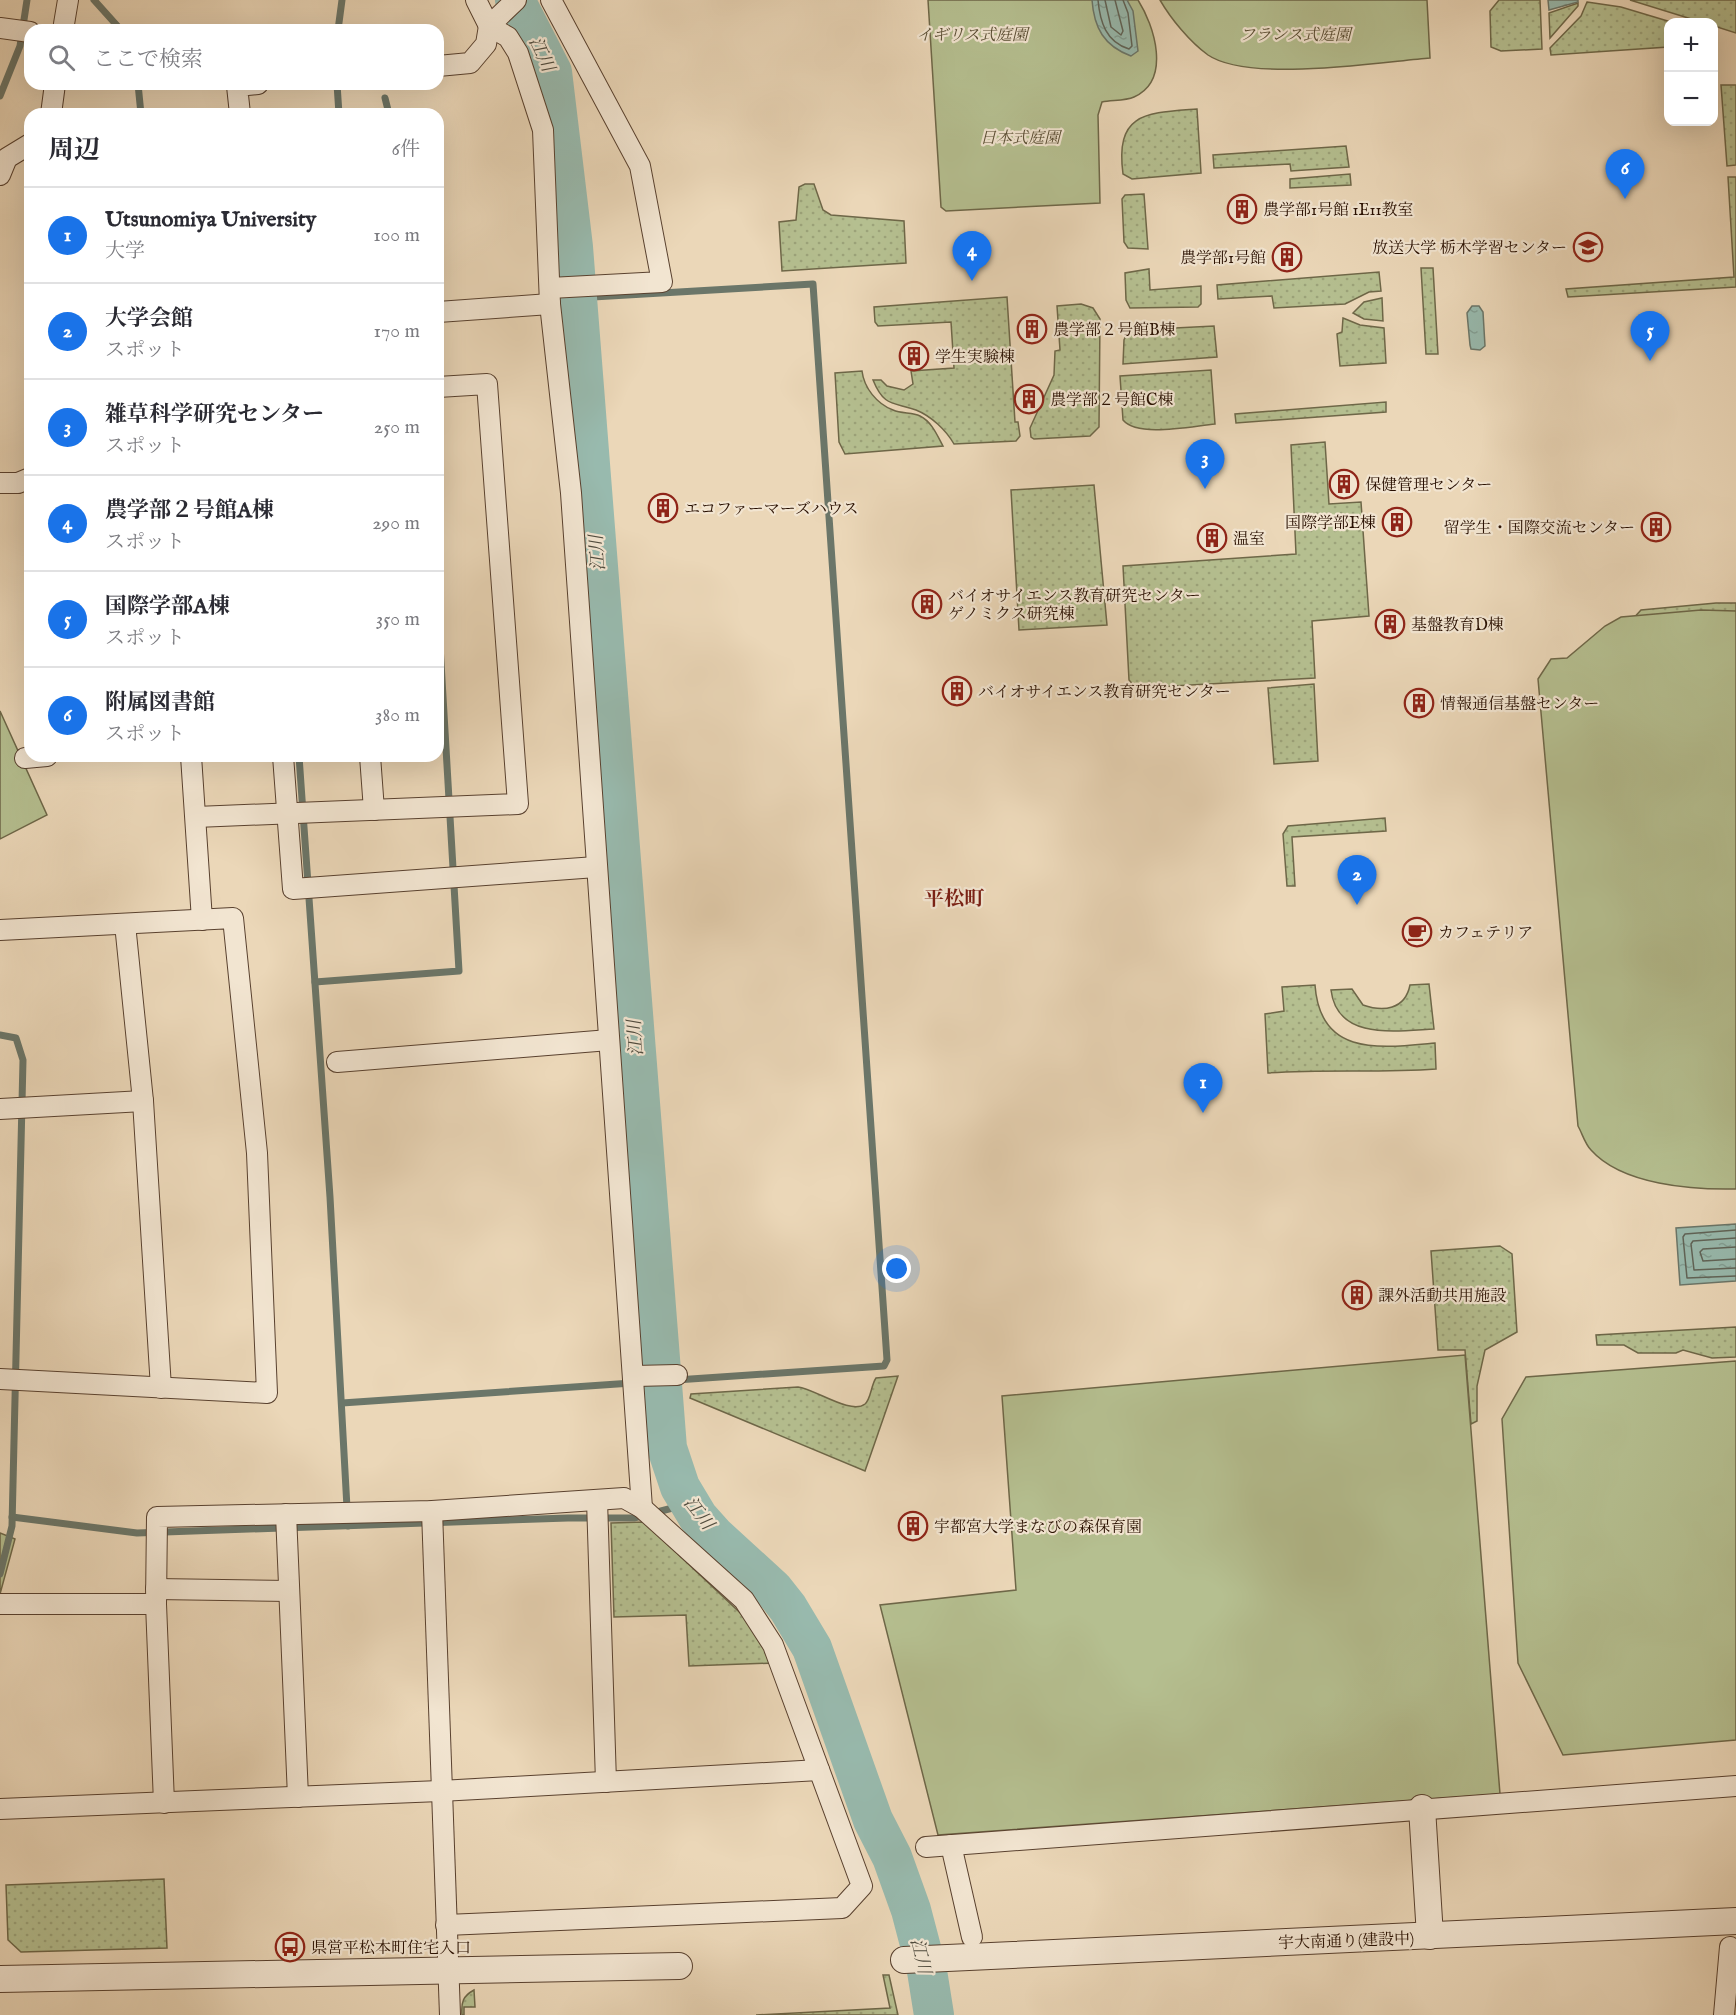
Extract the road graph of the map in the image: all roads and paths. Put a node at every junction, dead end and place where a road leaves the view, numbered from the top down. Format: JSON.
{"nodes":[{"id":1,"x":68,"y":0,"type":"edge"},
{"id":2,"x":476,"y":0,"type":"edge"},
{"id":3,"x":516,"y":0,"type":"edge"},
{"id":4,"x":551,"y":0,"type":"edge"},
{"id":5,"x":64,"y":24,"type":"edge"},
{"id":6,"x":489,"y":26,"type":"junction"},
{"id":7,"x":0,"y":28,"type":"edge"},
{"id":8,"x":24,"y":31,"type":"edge"},
{"id":9,"x":444,"y":65,"type":"edge"},
{"id":10,"x":54,"y":90,"type":"edge"},
{"id":11,"x":237,"y":90,"type":"edge"},
{"id":12,"x":52,"y":108,"type":"edge"},
{"id":13,"x":239,"y":108,"type":"edge"},
{"id":14,"x":24,"y":148,"type":"edge"},
{"id":15,"x":0,"y":175,"type":"edge"},
{"id":16,"x":550,"y":296,"type":"junction"},
{"id":17,"x":444,"y":311,"type":"edge"},
{"id":18,"x":444,"y":387,"type":"edge"},
{"id":19,"x":24,"y":480,"type":"edge"},
{"id":20,"x":0,"y":483,"type":"edge"},
{"id":21,"x":191,"y":762,"type":"edge"},
{"id":22,"x":283,"y":762,"type":"edge"},
{"id":23,"x":370,"y":762,"type":"edge"},
{"id":24,"x":374,"y":810,"type":"junction"},
{"id":25,"x":287,"y":813,"type":"junction"},
{"id":26,"x":196,"y":817,"type":"junction"},
{"id":27,"x":597,"y":867,"type":"junction"},
{"id":28,"x":202,"y":920,"type":"junction"},
{"id":29,"x":125,"y":924,"type":"junction"},
{"id":30,"x":0,"y":930,"type":"edge"},
{"id":31,"x":609,"y":1040,"type":"junction"},
{"id":32,"x":337,"y":1062,"type":"dead end"},
{"id":33,"x":143,"y":1101,"type":"junction"},
{"id":34,"x":0,"y":1108,"type":"edge"},
{"id":35,"x":677,"y":1375,"type":"dead end"},
{"id":36,"x":635,"y":1377,"type":"junction"},
{"id":37,"x":0,"y":1379,"type":"edge"},
{"id":38,"x":161,"y":1388,"type":"junction"},
{"id":39,"x":597,"y":1500,"type":"junction"},
{"id":40,"x":642,"y":1508,"type":"junction"},
{"id":41,"x":432,"y":1511,"type":"junction"},
{"id":42,"x":286,"y":1514,"type":"junction"},
{"id":43,"x":289,"y":1591,"type":"junction"},
{"id":44,"x":156,"y":1597,"type":"junction"},
{"id":45,"x":0,"y":1604,"type":"edge"},
{"id":46,"x":819,"y":1770,"type":"junction"},
{"id":47,"x":606,"y":1782,"type":"junction"},
{"id":48,"x":1736,"y":1786,"type":"edge"},
{"id":49,"x":440,"y":1791,"type":"junction"},
{"id":50,"x":298,"y":1797,"type":"junction"},
{"id":51,"x":164,"y":1803,"type":"junction"},
{"id":52,"x":1422,"y":1808,"type":"junction"},
{"id":53,"x":0,"y":1809,"type":"edge"},
{"id":54,"x":951,"y":1845,"type":"junction"},
{"id":55,"x":926,"y":1846,"type":"dead end"},
{"id":56,"x":1736,"y":1921,"type":"edge"},
{"id":57,"x":446,"y":1925,"type":"junction"},
{"id":58,"x":1430,"y":1936,"type":"junction"},
{"id":59,"x":972,"y":1937,"type":"dead end"},
{"id":60,"x":1732,"y":1952,"type":"edge"},
{"id":61,"x":904,"y":1960,"type":"dead end"},
{"id":62,"x":679,"y":1966,"type":"dead end"},
{"id":63,"x":449,"y":1972,"type":"junction"},
{"id":64,"x":0,"y":1979,"type":"edge"},
{"id":65,"x":450,"y":2015,"type":"edge"},
{"id":66,"x":1724,"y":2015,"type":"edge"}],
"edges":[{"from":1,"to":5,"type":"street"},
{"from":2,"to":6,"type":"street"},
{"from":3,"to":6,"type":"street"},
{"from":4,"to":16,"type":"street"},
{"from":6,"to":9,"type":"street"},
{"from":6,"to":16,"type":"street"},
{"from":7,"to":8,"type":"street"},
{"from":10,"to":12,"type":"street"},
{"from":11,"to":13,"type":"street"},
{"from":14,"to":15,"type":"street"},
{"from":16,"to":17,"type":"street"},
{"from":16,"to":27,"type":"street"},
{"from":18,"to":24,"type":"street"},
{"from":19,"to":20,"type":"street"},
{"from":21,"to":26,"type":"street"},
{"from":22,"to":25,"type":"street"},
{"from":23,"to":24,"type":"street"},
{"from":24,"to":25,"type":"street"},
{"from":25,"to":26,"type":"street"},
{"from":25,"to":27,"type":"street"},
{"from":26,"to":28,"type":"street"},
{"from":27,"to":31,"type":"street"},
{"from":28,"to":29,"type":"street"},
{"from":28,"to":38,"type":"street"},
{"from":29,"to":30,"type":"street"},
{"from":29,"to":33,"type":"street"},
{"from":31,"to":32,"type":"street"},
{"from":31,"to":36,"type":"street"},
{"from":33,"to":34,"type":"street"},
{"from":33,"to":38,"type":"street"},
{"from":35,"to":36,"type":"street"},
{"from":36,"to":40,"type":"street"},
{"from":37,"to":38,"type":"street"},
{"from":39,"to":40,"type":"street"},
{"from":39,"to":41,"type":"street"},
{"from":39,"to":47,"type":"street"},
{"from":40,"to":46,"type":"street"},
{"from":41,"to":42,"type":"street"},
{"from":41,"to":49,"type":"street"},
{"from":42,"to":43,"type":"street"},
{"from":42,"to":44,"type":"street"},
{"from":43,"to":44,"type":"street"},
{"from":43,"to":50,"type":"street"},
{"from":44,"to":45,"type":"street"},
{"from":44,"to":51,"type":"street"},
{"from":46,"to":47,"type":"street"},
{"from":46,"to":57,"type":"street"},
{"from":47,"to":49,"type":"street"},
{"from":48,"to":52,"type":"street"},
{"from":49,"to":50,"type":"street"},
{"from":49,"to":57,"type":"street"},
{"from":50,"to":51,"type":"street"},
{"from":51,"to":53,"type":"street"},
{"from":52,"to":54,"type":"street"},
{"from":52,"to":58,"type":"street"},
{"from":54,"to":55,"type":"street"},
{"from":54,"to":59,"type":"street"},
{"from":56,"to":58,"type":"street","name":"宇大南通り(建設中)"},
{"from":57,"to":63,"type":"street"},
{"from":58,"to":61,"type":"street","name":"宇大南通り(建設中)"},
{"from":60,"to":66,"type":"street"},
{"from":62,"to":63,"type":"street"},
{"from":63,"to":64,"type":"street"},
{"from":63,"to":65,"type":"street"}]}
